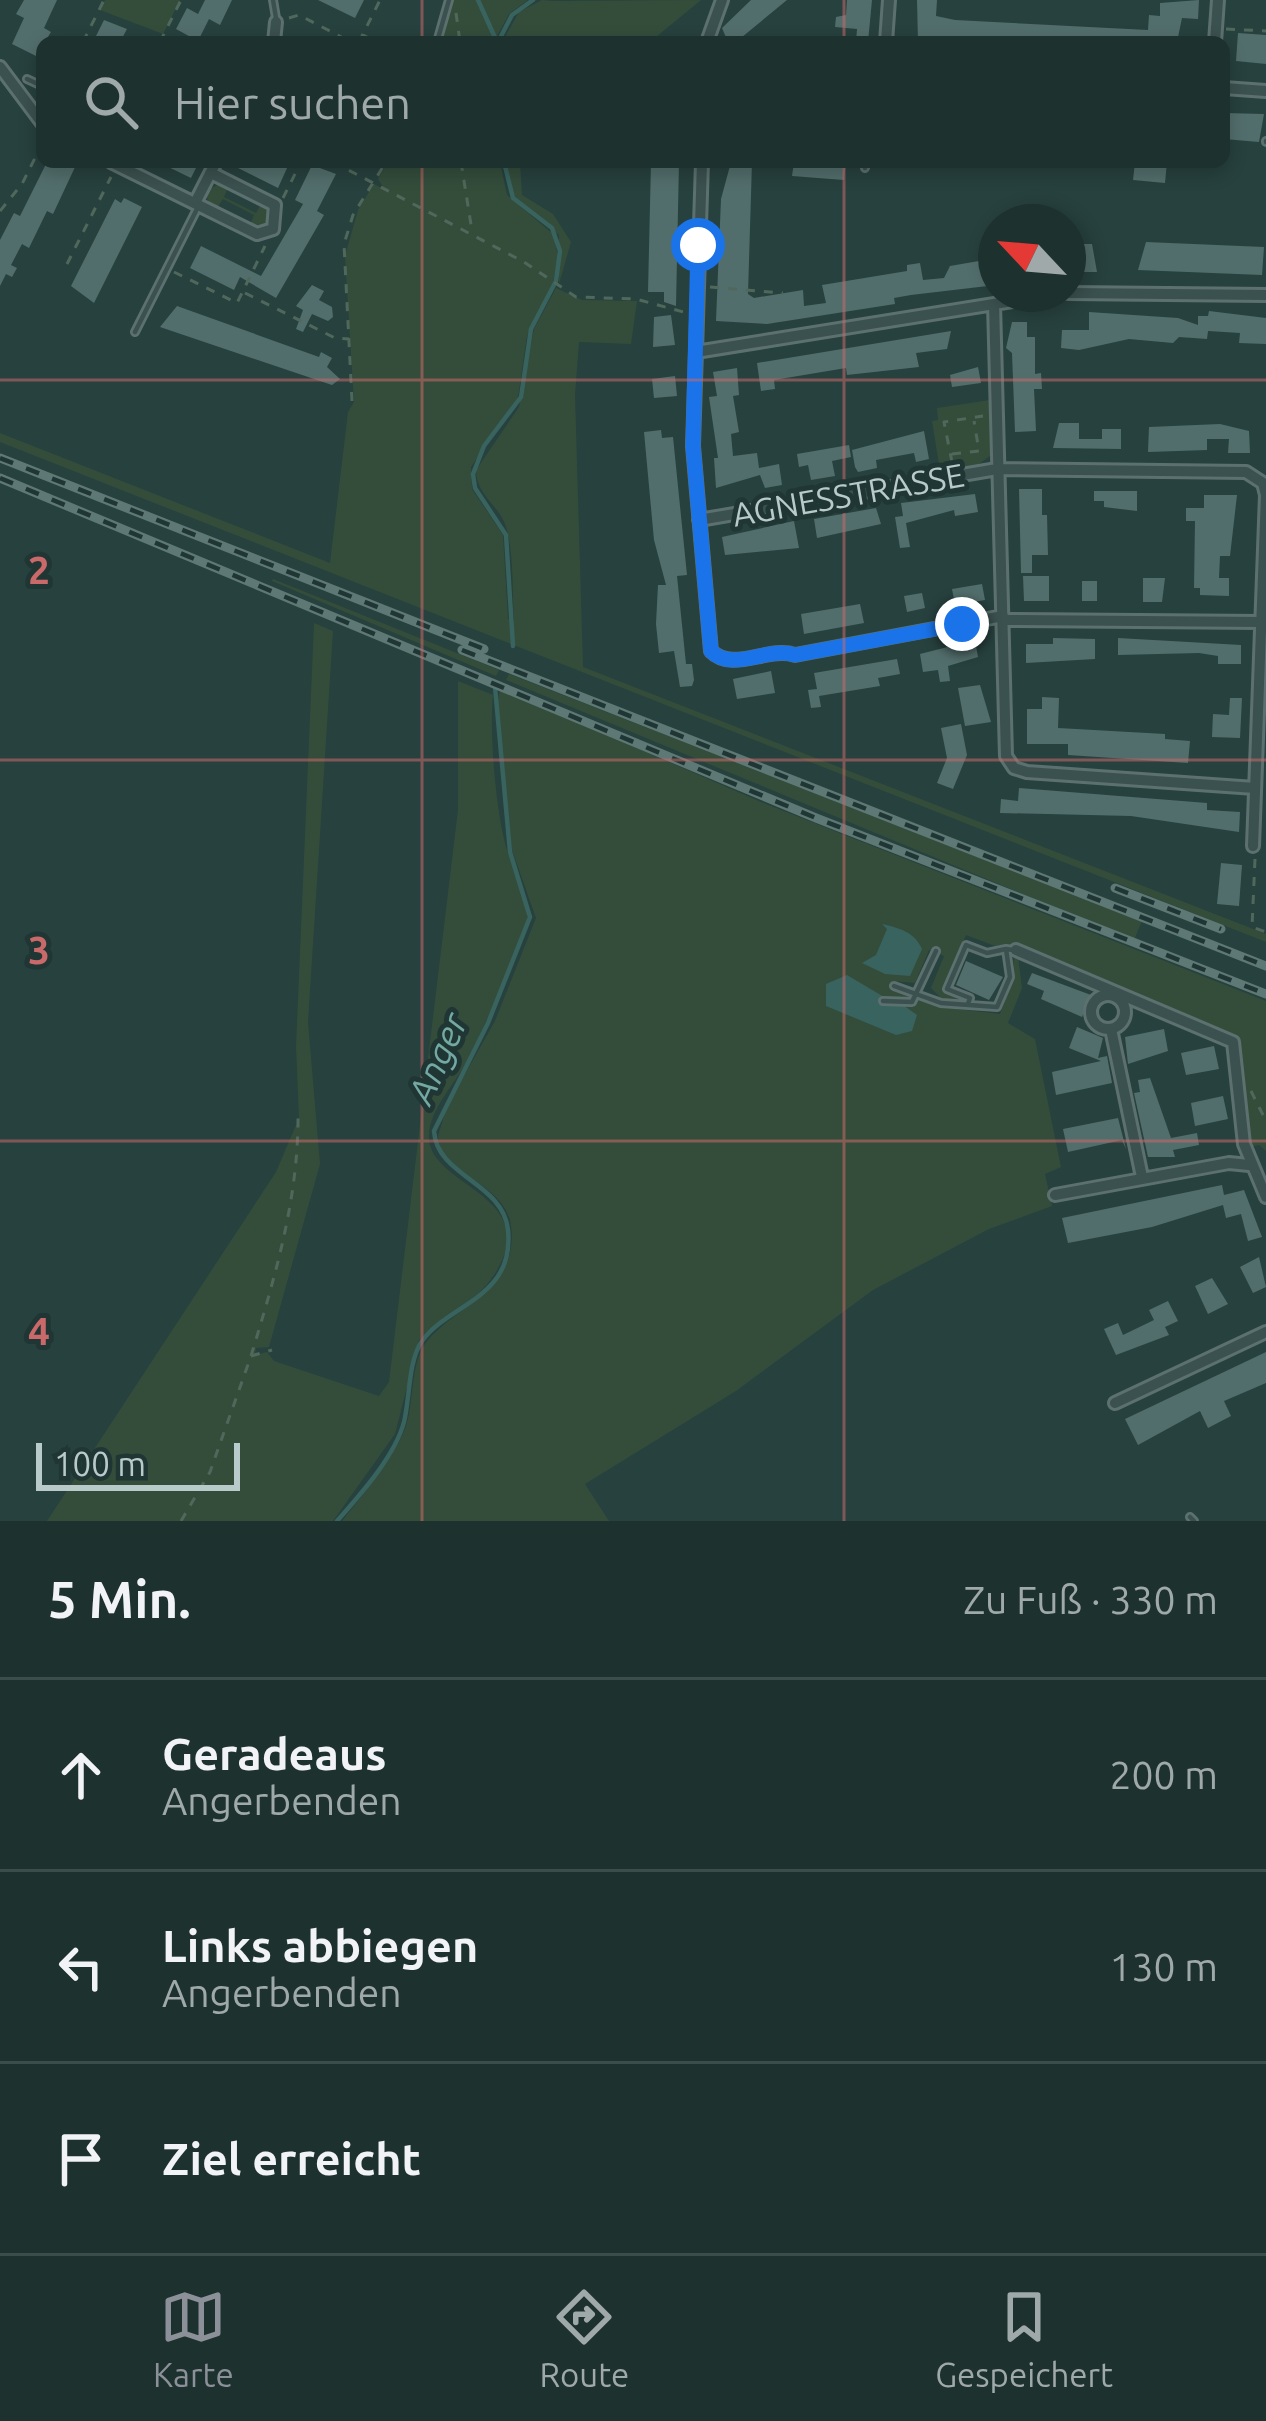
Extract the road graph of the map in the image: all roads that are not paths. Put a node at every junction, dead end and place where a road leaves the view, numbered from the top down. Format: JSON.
{"nodes":[{"id":1,"x":283,"y":0,"type":"edge"},
{"id":2,"x":450,"y":0,"type":"edge"},
{"id":3,"x":722,"y":0,"type":"edge"},
{"id":4,"x":889,"y":0,"type":"edge"},
{"id":5,"x":1218,"y":0,"type":"edge"},
{"id":6,"x":275,"y":3,"type":"edge"},
{"id":7,"x":276,"y":22,"type":"joint"},
{"id":8,"x":1216,"y":35,"type":"edge"},
{"id":9,"x":275,"y":36,"type":"edge"},
{"id":10,"x":439,"y":36,"type":"edge"},
{"id":11,"x":709,"y":36,"type":"edge"},
{"id":12,"x":886,"y":36,"type":"edge"},
{"id":13,"x":0,"y":67,"type":"edge"},
{"id":14,"x":28,"y":79,"type":"dead end"},
{"id":15,"x":36,"y":83,"type":"edge"},
{"id":16,"x":1230,"y":88,"type":"edge"},
{"id":17,"x":1266,"y":91,"type":"edge"},
{"id":18,"x":36,"y":116,"type":"edge"},
{"id":19,"x":124,"y":168,"type":"edge"},
{"id":20,"x":214,"y":168,"type":"edge"},
{"id":21,"x":216,"y":168,"type":"edge"},
{"id":22,"x":702,"y":168,"type":"edge"},
{"id":23,"x":197,"y":204,"type":"junction"},
{"id":24,"x":1086,"y":293,"type":"edge"},
{"id":25,"x":1266,"y":296,"type":"edge"},
{"id":26,"x":978,"y":307,"type":"edge"},
{"id":27,"x":994,"y":312,"type":"edge"},
{"id":28,"x":135,"y":332,"type":"dead end"},
{"id":29,"x":696,"y":352,"type":"junction"},
{"id":30,"x":997,"y":469,"type":"junction"},
{"id":31,"x":699,"y":520,"type":"junction"},
{"id":32,"x":1003,"y":618,"type":"junction"},
{"id":33,"x":1261,"y":622,"type":"junction"},
{"id":34,"x":1255,"y":788,"type":"junction"},
{"id":35,"x":1253,"y":846,"type":"road end"},
{"id":36,"x":1011,"y":950,"type":"junction"},
{"id":37,"x":936,"y":951,"type":"dead end"},
{"id":38,"x":894,"y":986,"type":"dead end"},
{"id":39,"x":919,"y":994,"type":"junction"},
{"id":40,"x":1116,"y":995,"type":"junction"},
{"id":41,"x":883,"y":1001,"type":"dead end"},
{"id":42,"x":967,"y":1006,"type":"junction"},
{"id":43,"x":1111,"y":1029,"type":"junction"},
{"id":44,"x":1249,"y":1165,"type":"junction"},
{"id":45,"x":1142,"y":1177,"type":"junction"},
{"id":46,"x":1055,"y":1195,"type":"dead end"},
{"id":47,"x":1266,"y":1197,"type":"edge"},
{"id":48,"x":1266,"y":1332,"type":"edge"},
{"id":49,"x":1115,"y":1403,"type":"dead end"}],
"edges":[{"from":1,"to":6,"type":"lane"},
{"from":2,"to":10,"type":"lane"},
{"from":3,"to":11,"type":"street"},
{"from":4,"to":12,"type":"street"},
{"from":5,"to":8,"type":"street"},
{"from":6,"to":7,"type":"lane"},
{"from":7,"to":9,"type":"street"},
{"from":13,"to":18,"type":"street"},
{"from":14,"to":15,"type":"lane"},
{"from":16,"to":17,"type":"street"},
{"from":19,"to":23,"type":"street"},
{"from":20,"to":23,"type":"street"},
{"from":21,"to":23,"type":"street"},
{"from":22,"to":29,"type":"street"},
{"from":23,"to":28,"type":"lane"},
{"from":24,"to":25,"type":"street"},
{"from":26,"to":29,"type":"street"},
{"from":27,"to":30,"type":"street"},
{"from":29,"to":31,"type":"street"},
{"from":30,"to":31,"type":"street","name":"AGNESSTRASSE"},
{"from":30,"to":32,"type":"street"},
{"from":30,"to":33,"type":"street","name":"AGNESSTRASSE"},
{"from":31,"to":32,"type":"street"},
{"from":32,"to":33,"type":"street"},
{"from":32,"to":34,"type":"street"},
{"from":33,"to":34,"type":"street"},
{"from":34,"to":35,"type":"street"},
{"from":36,"to":40,"type":"street"},
{"from":36,"to":42,"type":"lane"},
{"from":36,"to":42,"type":"lane"},
{"from":37,"to":39,"type":"lane"},
{"from":38,"to":39,"type":"lane"},
{"from":39,"to":41,"type":"lane"},
{"from":39,"to":42,"type":"lane"},
{"from":40,"to":43,"type":"street"},
{"from":40,"to":43,"type":"street"},
{"from":40,"to":44,"type":"street"},
{"from":43,"to":45,"type":"street"},
{"from":44,"to":45,"type":"street"},
{"from":44,"to":47,"type":"street"},
{"from":45,"to":46,"type":"street"},
{"from":48,"to":49,"type":"street"}]}
